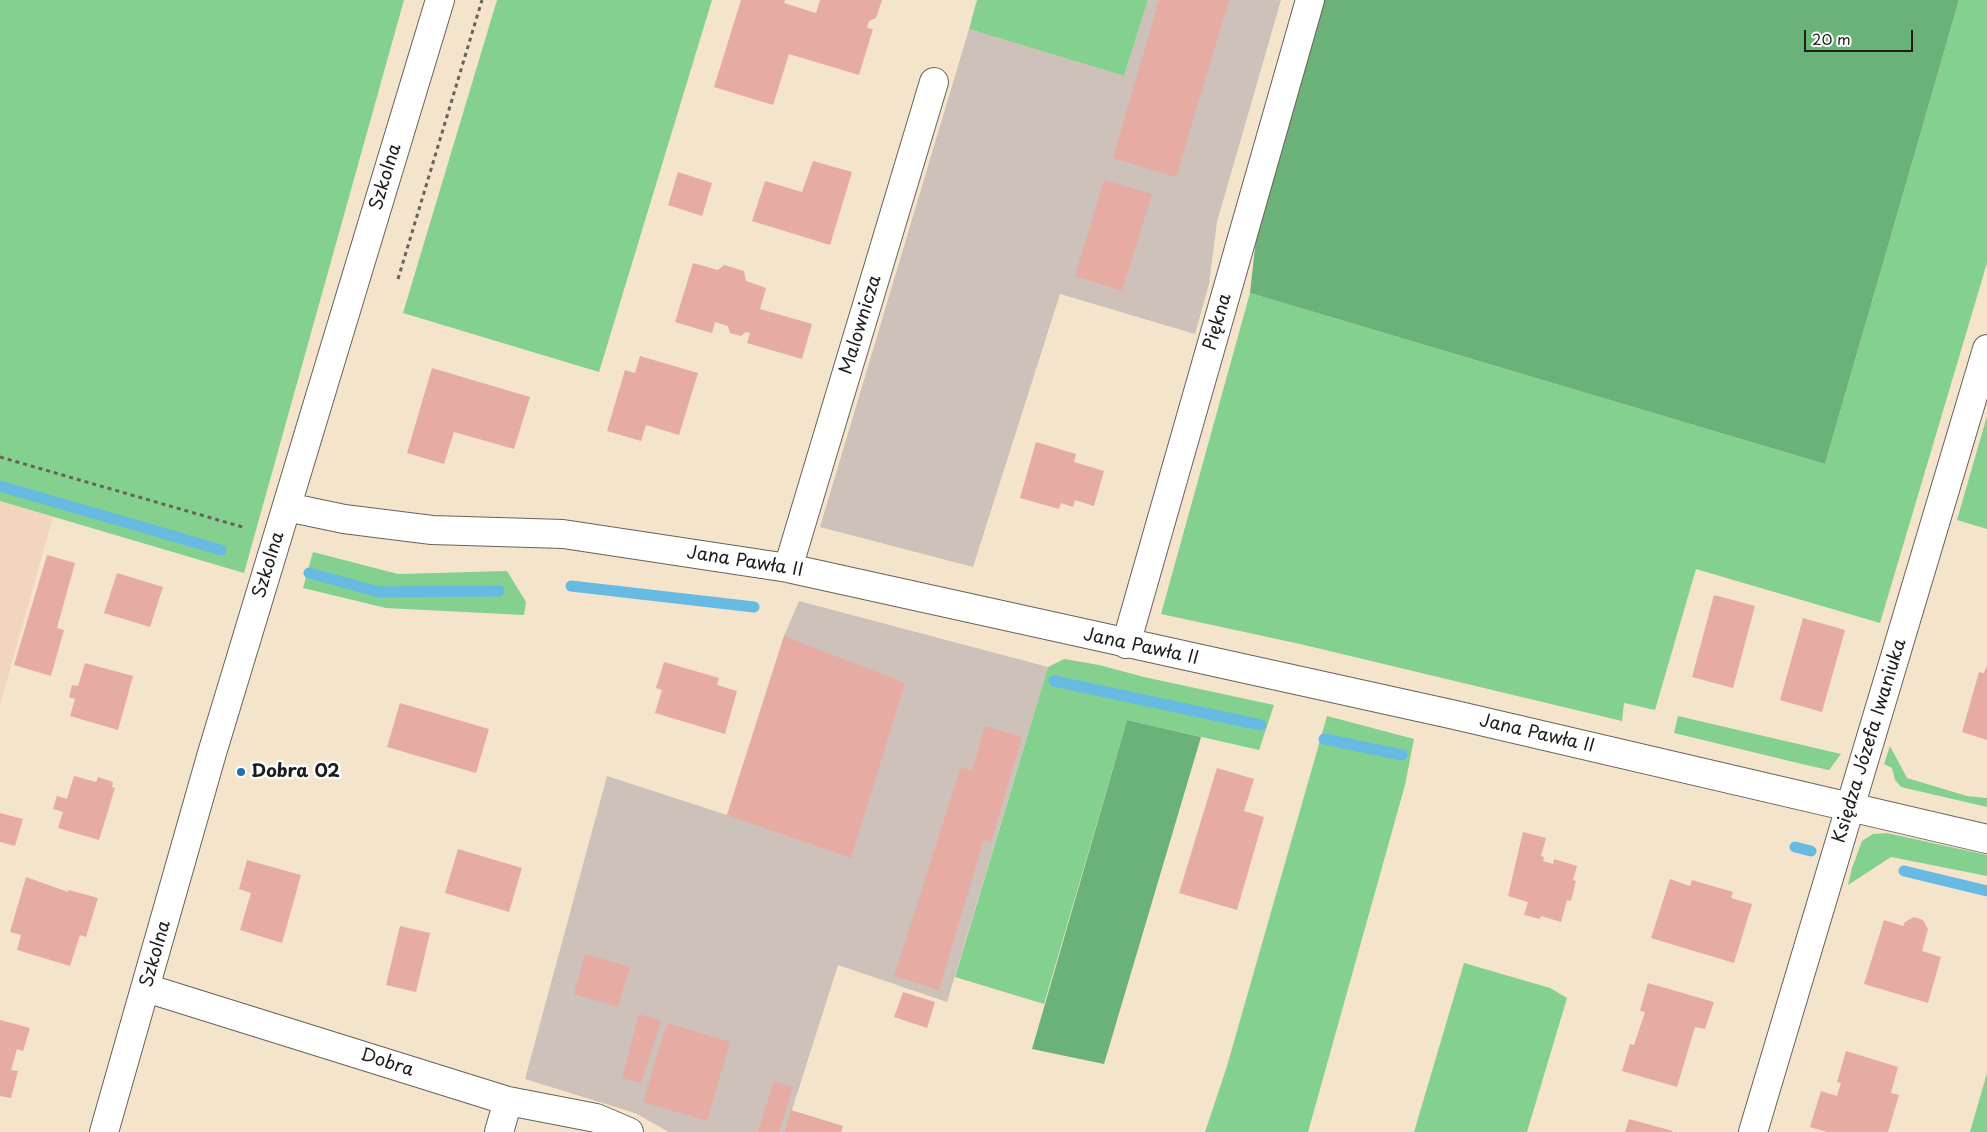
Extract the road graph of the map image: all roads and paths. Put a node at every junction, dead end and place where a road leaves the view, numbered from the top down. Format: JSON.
{"nodes":[{"id":1,"x":440,"y":0,"type":"edge"},
{"id":2,"x":482,"y":0,"type":"edge"},
{"id":3,"x":1310,"y":0,"type":"edge"},
{"id":4,"x":934,"y":82,"type":"dead end"},
{"id":5,"x":398,"y":279,"type":"dead end"},
{"id":6,"x":1987,"y":349,"type":"edge"},
{"id":7,"x":0,"y":457,"type":"edge"},
{"id":8,"x":287,"y":507,"type":"junction"},
{"id":9,"x":278,"y":536,"type":"junction"},
{"id":10,"x":788,"y":568,"type":"junction"},
{"id":11,"x":1126,"y":644,"type":"junction"},
{"id":12,"x":1851,"y":808,"type":"junction"},
{"id":13,"x":1987,"y":839,"type":"edge"},
{"id":14,"x":146,"y":988,"type":"junction"},
{"id":15,"x":508,"y":1101,"type":"junction"},
{"id":16,"x":104,"y":1132,"type":"edge"},
{"id":17,"x":499,"y":1132,"type":"edge"},
{"id":18,"x":629,"y":1132,"type":"edge"},
{"id":19,"x":1753,"y":1132,"type":"edge"}],
"edges":[{"from":1,"to":8,"type":"street","name":"Szkolna"},
{"from":2,"to":5,"type":"path"},
{"from":3,"to":11,"type":"street","name":"Piękna"},
{"from":4,"to":10,"type":"street","name":"Malownicza"},
{"from":6,"to":12,"type":"street","name":"Księdza Józefa Iwaniuka"},
{"from":7,"to":9,"type":"path"},
{"from":8,"to":9,"type":"street","name":"Szkolna"},
{"from":8,"to":10,"type":"street","name":"Jana Pawła II"},
{"from":9,"to":14,"type":"street","name":"Szkolna"},
{"from":10,"to":11,"type":"street","name":"Jana Pawła II"},
{"from":11,"to":12,"type":"street","name":"Jana Pawła II"},
{"from":12,"to":13,"type":"street","name":"Jana Pawła II"},
{"from":12,"to":19,"type":"street","name":"Księdza Józefa Iwaniuka"},
{"from":14,"to":15,"type":"street","name":"Dobra"},
{"from":14,"to":16,"type":"street","name":"Szkolna"},
{"from":15,"to":17,"type":"street"},
{"from":15,"to":18,"type":"street","name":"Dobra"}]}
